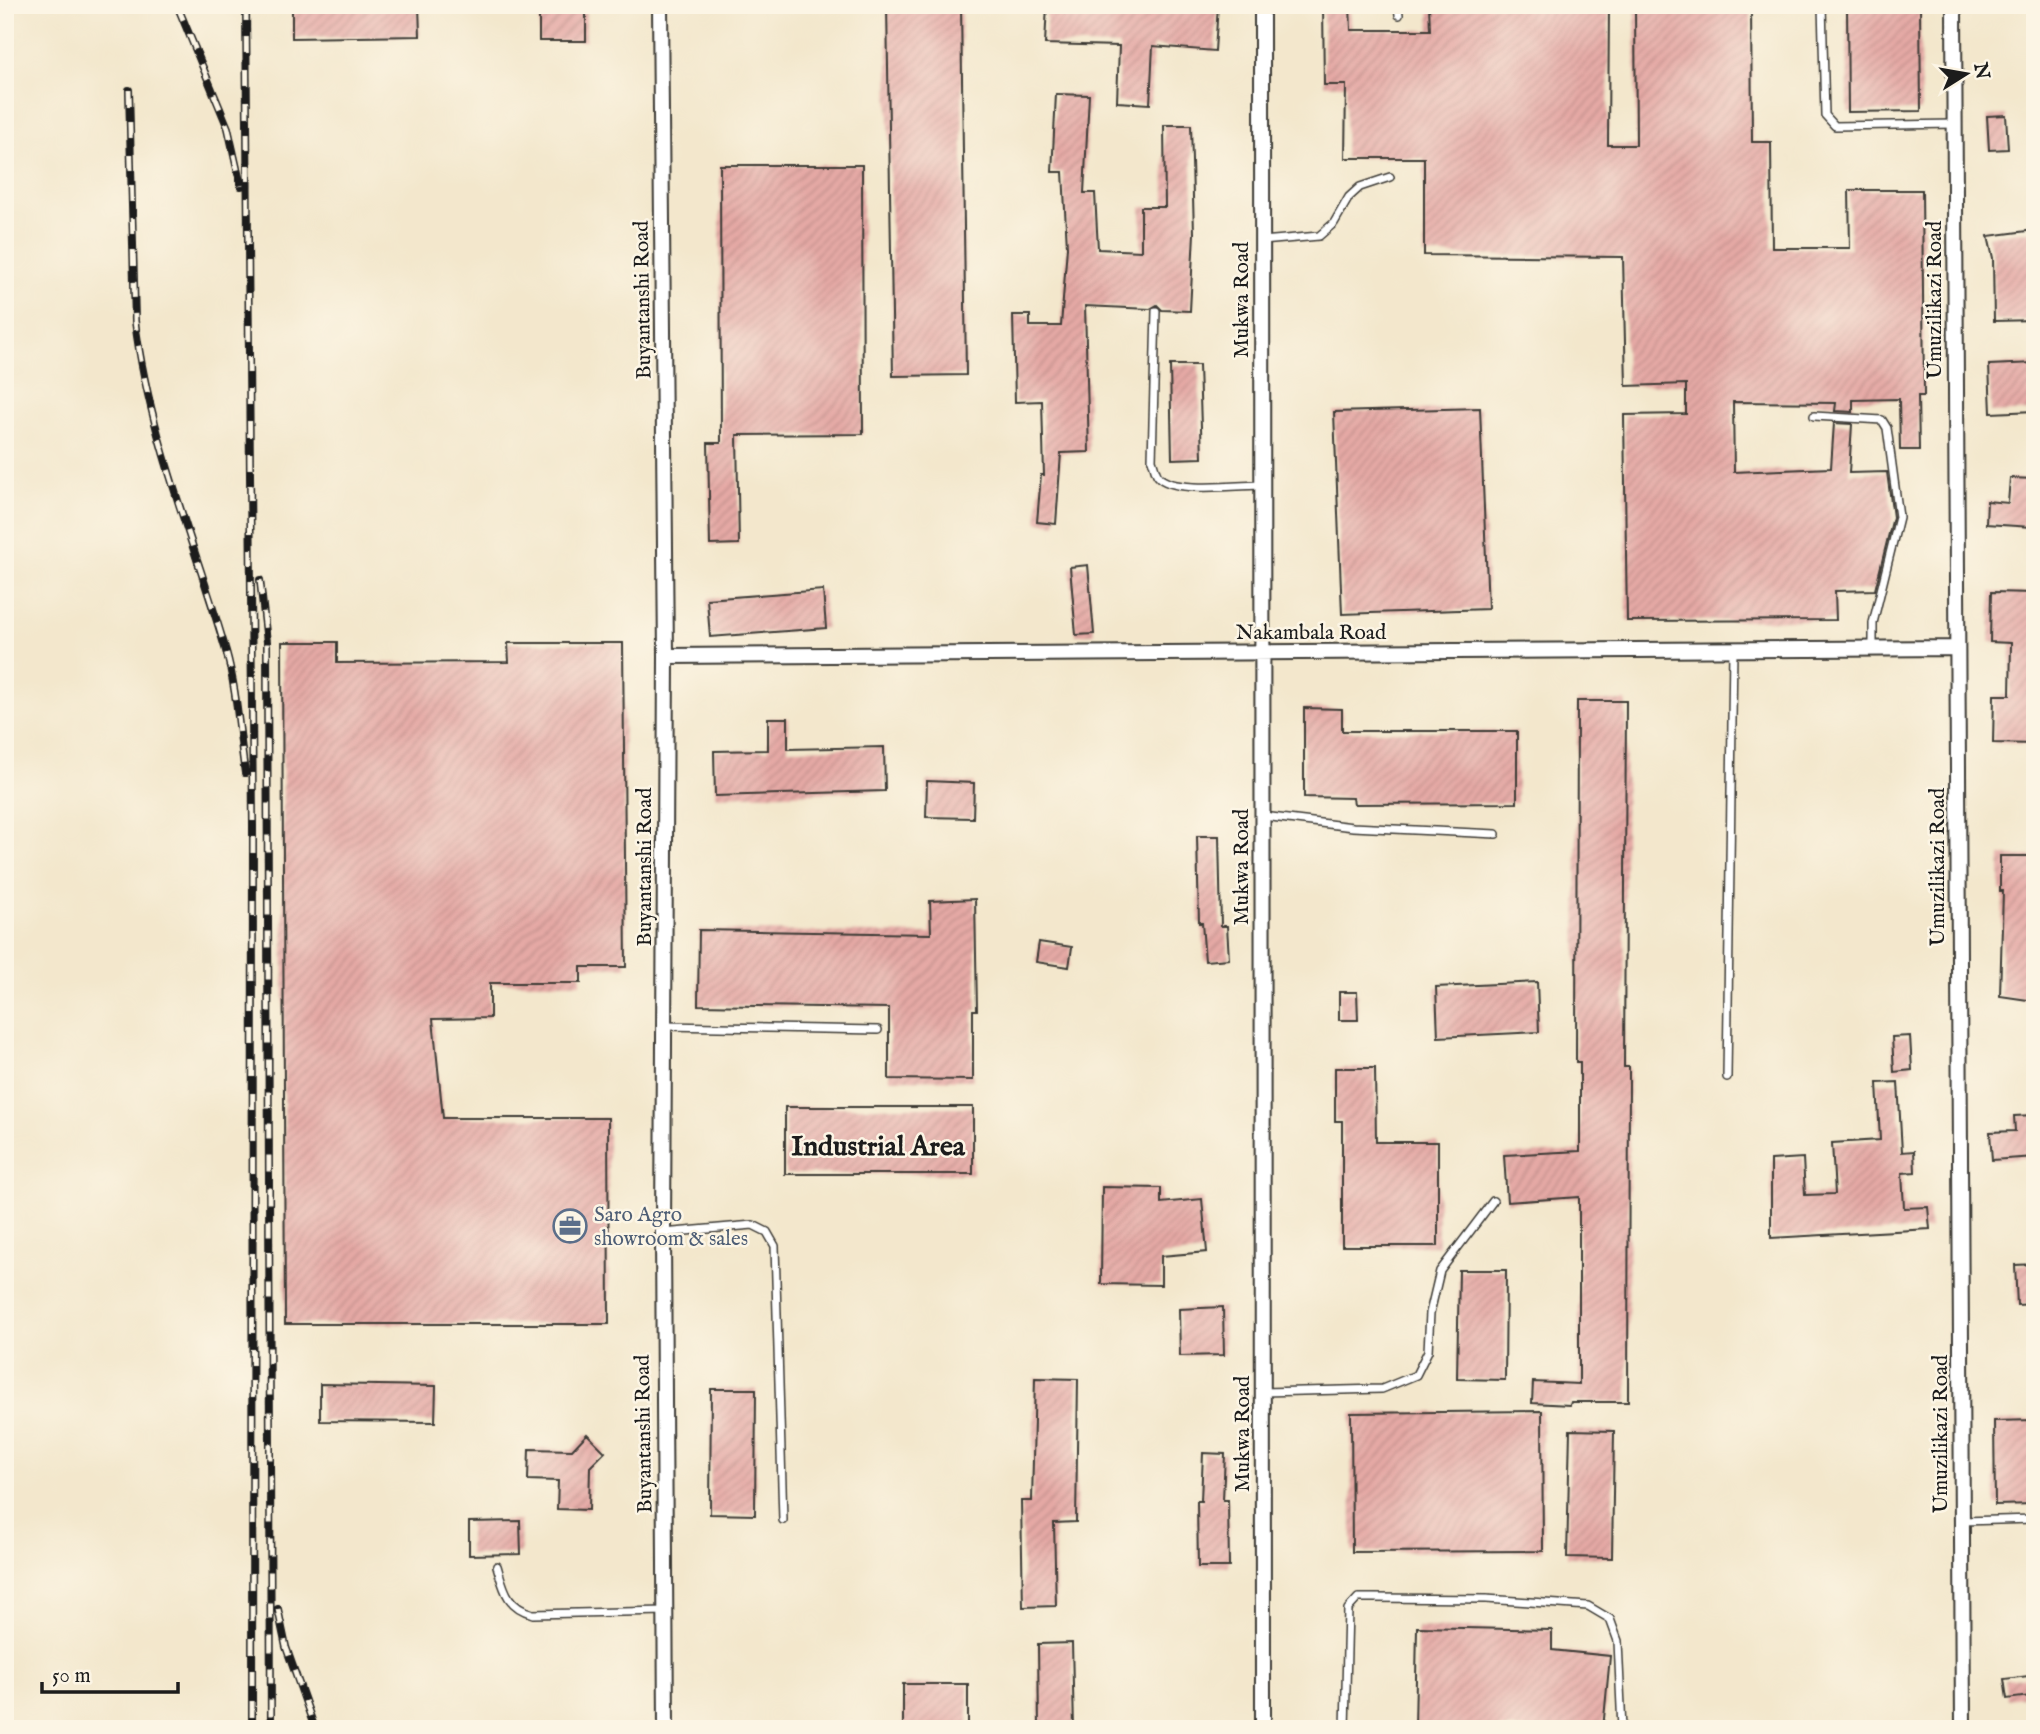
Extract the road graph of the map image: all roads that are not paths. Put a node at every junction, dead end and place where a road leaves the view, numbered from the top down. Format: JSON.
{"nodes":[{"id":1,"x":660,"y":5,"type":"edge"},
{"id":2,"x":1262,"y":5,"type":"edge"},
{"id":3,"x":1398,"y":5,"type":"edge"},
{"id":4,"x":1822,"y":5,"type":"edge"},
{"id":5,"x":1954,"y":5,"type":"edge"},
{"id":6,"x":1399,"y":15,"type":"dead end"},
{"id":7,"x":1955,"y":124,"type":"junction"},
{"id":8,"x":1390,"y":177,"type":"dead end"},
{"id":9,"x":1262,"y":241,"type":"junction"},
{"id":10,"x":1156,"y":311,"type":"dead end"},
{"id":11,"x":1814,"y":416,"type":"dead end"},
{"id":12,"x":1262,"y":485,"type":"junction"},
{"id":13,"x":1957,"y":648,"type":"junction"},
{"id":14,"x":1873,"y":649,"type":"junction"},
{"id":15,"x":1732,"y":650,"type":"junction"},
{"id":16,"x":1262,"y":653,"type":"junction"},
{"id":17,"x":666,"y":656,"type":"junction"},
{"id":18,"x":1262,"y":816,"type":"junction"},
{"id":19,"x":1496,"y":834,"type":"dead end"},
{"id":20,"x":665,"y":1026,"type":"junction"},
{"id":21,"x":878,"y":1030,"type":"dead end"},
{"id":22,"x":1727,"y":1077,"type":"dead end"},
{"id":23,"x":1493,"y":1200,"type":"dead end"},
{"id":24,"x":663,"y":1233,"type":"junction"},
{"id":25,"x":1263,"y":1392,"type":"junction"},
{"id":26,"x":2035,"y":1519,"type":"edge"},
{"id":27,"x":783,"y":1520,"type":"dead end"},
{"id":28,"x":1962,"y":1521,"type":"junction"},
{"id":29,"x":496,"y":1566,"type":"dead end"},
{"id":30,"x":666,"y":1611,"type":"junction"},
{"id":31,"x":666,"y":1729,"type":"edge"},
{"id":32,"x":1263,"y":1729,"type":"edge"},
{"id":33,"x":1345,"y":1729,"type":"edge"},
{"id":34,"x":1622,"y":1729,"type":"edge"},
{"id":35,"x":1963,"y":1729,"type":"edge"}],
"edges":[{"from":1,"to":17,"type":"street","name":"Buyantanshi Road"},
{"from":2,"to":9,"type":"street","name":"Mukwa Road"},
{"from":3,"to":6,"type":"lane"},
{"from":4,"to":7,"type":"lane"},
{"from":5,"to":7,"type":"street","name":"Umuzilikazi Road"},
{"from":7,"to":13,"type":"street","name":"Umuzilikazi Road"},
{"from":8,"to":9,"type":"lane"},
{"from":9,"to":12,"type":"street","name":"Mukwa Road"},
{"from":10,"to":12,"type":"lane"},
{"from":11,"to":14,"type":"lane"},
{"from":12,"to":16,"type":"street","name":"Mukwa Road"},
{"from":13,"to":14,"type":"street","name":"Nakambala Road"},
{"from":13,"to":28,"type":"street","name":"Umuzilikazi Road"},
{"from":14,"to":15,"type":"street","name":"Nakambala Road"},
{"from":15,"to":16,"type":"street","name":"Nakambala Road"},
{"from":15,"to":22,"type":"lane"},
{"from":16,"to":17,"type":"street","name":"Nakambala Road"},
{"from":16,"to":18,"type":"street","name":"Mukwa Road"},
{"from":17,"to":20,"type":"street","name":"Buyantanshi Road"},
{"from":18,"to":19,"type":"lane"},
{"from":18,"to":25,"type":"street","name":"Mukwa Road"},
{"from":20,"to":21,"type":"lane"},
{"from":20,"to":24,"type":"street","name":"Buyantanshi Road"},
{"from":23,"to":25,"type":"lane"},
{"from":24,"to":27,"type":"lane"},
{"from":24,"to":30,"type":"street","name":"Buyantanshi Road"},
{"from":25,"to":32,"type":"street","name":"Mukwa Road"},
{"from":26,"to":28,"type":"lane"},
{"from":28,"to":35,"type":"street","name":"Umuzilikazi Road"},
{"from":29,"to":30,"type":"lane"},
{"from":30,"to":31,"type":"street","name":"Buyantanshi Road"},
{"from":33,"to":34,"type":"lane"}]}
